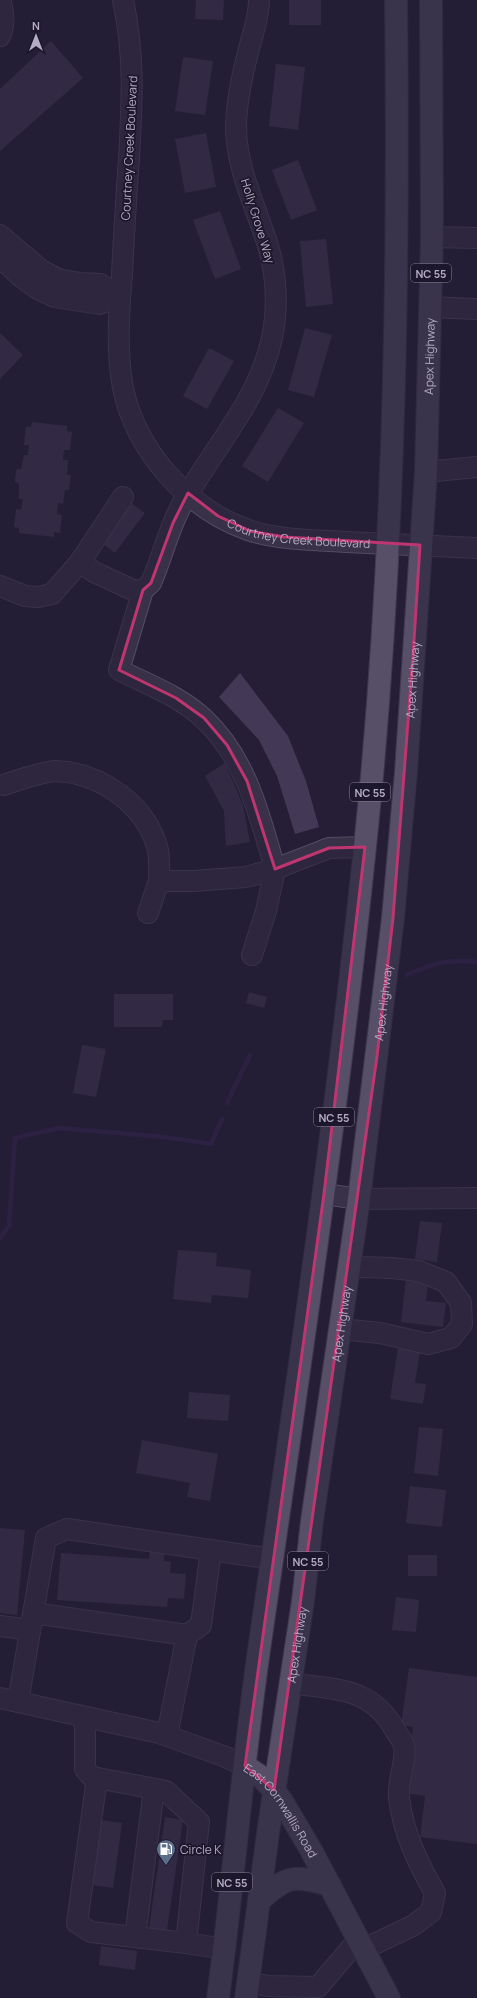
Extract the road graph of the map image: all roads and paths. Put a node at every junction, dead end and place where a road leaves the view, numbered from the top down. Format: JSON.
{"nodes":[{"id":1,"x":0,"y":0,"type":"edge"},
{"id":2,"x":123,"y":0,"type":"edge"},
{"id":3,"x":259,"y":0,"type":"edge"},
{"id":4,"x":396,"y":0,"type":"edge"},
{"id":5,"x":431,"y":0,"type":"edge"},
{"id":6,"x":0,"y":36,"type":"edge"},
{"id":7,"x":0,"y":235,"type":"edge"},
{"id":8,"x":432,"y":237,"type":"junction"},
{"id":9,"x":477,"y":238,"type":"edge"},
{"id":10,"x":0,"y":257,"type":"edge"},
{"id":11,"x":120,"y":297,"type":"junction"},
{"id":12,"x":430,"y":307,"type":"junction"},
{"id":13,"x":477,"y":309,"type":"edge"},
{"id":14,"x":477,"y":467,"type":"edge"},
{"id":15,"x":426,"y":472,"type":"junction"},
{"id":16,"x":188,"y":493,"type":"junction"},
{"id":17,"x":123,"y":498,"type":"dead end"},
{"id":18,"x":387,"y":544,"type":"junction"},
{"id":19,"x":420,"y":545,"type":"junction"},
{"id":20,"x":477,"y":548,"type":"edge"},
{"id":21,"x":80,"y":562,"type":"junction"},
{"id":22,"x":0,"y":586,"type":"edge"},
{"id":23,"x":143,"y":590,"type":"junction"},
{"id":24,"x":3,"y":785,"type":"dead end"},
{"id":25,"x":365,"y":847,"type":"junction"},
{"id":26,"x":275,"y":869,"type":"junction"},
{"id":27,"x":159,"y":881,"type":"junction"},
{"id":28,"x":148,"y":912,"type":"dead end"},
{"id":29,"x":252,"y":955,"type":"dead end"},
{"id":30,"x":324,"y":1194,"type":"junction"},
{"id":31,"x":477,"y":1198,"type":"edge"},
{"id":32,"x":359,"y":1199,"type":"junction"},
{"id":33,"x":349,"y":1264,"type":"junction"},
{"id":34,"x":340,"y":1329,"type":"junction"},
{"id":35,"x":211,"y":1550,"type":"junction"},
{"id":36,"x":273,"y":1559,"type":"junction"},
{"id":37,"x":32,"y":1622,"type":"junction"},
{"id":38,"x":0,"y":1626,"type":"edge"},
{"id":39,"x":187,"y":1635,"type":"junction"},
{"id":40,"x":290,"y":1684,"type":"junction"},
{"id":41,"x":9,"y":1700,"type":"edge"},
{"id":42,"x":85,"y":1717,"type":"junction"},
{"id":43,"x":167,"y":1735,"type":"junction"},
{"id":44,"x":245,"y":1766,"type":"junction"},
{"id":45,"x":97,"y":1778,"type":"junction"},
{"id":46,"x":154,"y":1788,"type":"junction"},
{"id":47,"x":274,"y":1790,"type":"junction"},
{"id":48,"x":330,"y":1885,"type":"junction"},
{"id":49,"x":259,"y":1901,"type":"junction"},
{"id":50,"x":135,"y":1937,"type":"junction"},
{"id":51,"x":186,"y":1943,"type":"junction"},
{"id":52,"x":361,"y":1944,"type":"junction"},
{"id":53,"x":225,"y":1949,"type":"junction"},
{"id":54,"x":248,"y":1990,"type":"edge"},
{"id":55,"x":320,"y":1994,"type":"edge"},
{"id":56,"x":218,"y":1998,"type":"edge"},
{"id":57,"x":389,"y":1998,"type":"edge"}],
"edges":[{"from":1,"to":6,"type":"street"},
{"from":2,"to":11,"type":"street","name":"Courtney Creek Boulevard"},
{"from":3,"to":16,"type":"street","name":"Holly Grove Way"},
{"from":4,"to":18,"type":"main road","number":"NC 55"},
{"from":5,"to":8,"type":"main road","name":"Apex Highway","number":"NC 55"},
{"from":7,"to":11,"type":"street"},
{"from":8,"to":9,"type":"street"},
{"from":8,"to":12,"type":"main road","name":"Apex Highway","number":"NC 55"},
{"from":10,"to":11,"type":"street"},
{"from":11,"to":16,"type":"street","name":"Courtney Creek Boulevard"},
{"from":12,"to":13,"type":"street"},
{"from":12,"to":15,"type":"main road","name":"Apex Highway","number":"NC 55"},
{"from":14,"to":15,"type":"street"},
{"from":15,"to":19,"type":"main road","name":"Apex Highway","number":"NC 55"},
{"from":16,"to":18,"type":"street","name":"Courtney Creek Boulevard"},
{"from":16,"to":23,"type":"street"},
{"from":17,"to":21,"type":"street"},
{"from":18,"to":19,"type":"street","name":"Courtney Creek Boulevard"},
{"from":18,"to":25,"type":"main road","number":"NC 55"},
{"from":19,"to":20,"type":"street","name":"Courtney Creek Boulevard"},
{"from":19,"to":32,"type":"main road","name":"Apex Highway","number":"NC 55"},
{"from":21,"to":22,"type":"street"},
{"from":21,"to":23,"type":"street"},
{"from":23,"to":26,"type":"street"},
{"from":24,"to":27,"type":"street"},
{"from":25,"to":26,"type":"street"},
{"from":25,"to":30,"type":"main road","number":"NC 55"},
{"from":26,"to":27,"type":"street"},
{"from":26,"to":29,"type":"street"},
{"from":27,"to":28,"type":"street"},
{"from":30,"to":32,"type":"street"},
{"from":30,"to":36,"type":"main road","number":"NC 55"},
{"from":31,"to":32,"type":"street"},
{"from":32,"to":33,"type":"main road","name":"Apex Highway","number":"NC 55"},
{"from":33,"to":34,"type":"main road","name":"Apex Highway","number":"NC 55"},
{"from":33,"to":34,"type":"street"},
{"from":34,"to":40,"type":"main road","name":"Apex Highway","number":"NC 55"},
{"from":35,"to":36,"type":"street"},
{"from":35,"to":37,"type":"street"},
{"from":35,"to":39,"type":"street"},
{"from":36,"to":44,"type":"main road","number":"NC 55"},
{"from":37,"to":38,"type":"street"},
{"from":37,"to":39,"type":"street"},
{"from":37,"to":41,"type":"street"},
{"from":39,"to":43,"type":"street"},
{"from":40,"to":47,"type":"main road","name":"Apex Highway","number":"NC 55"},
{"from":40,"to":52,"type":"street"},
{"from":41,"to":42,"type":"street","name":"East Cornwallis Road"},
{"from":42,"to":43,"type":"street","name":"East Cornwallis Road"},
{"from":42,"to":45,"type":"street"},
{"from":43,"to":44,"type":"street","name":"East Cornwallis Road"},
{"from":44,"to":47,"type":"main road","name":"East Cornwallis Road"},
{"from":44,"to":53,"type":"main road","number":"NC 55"},
{"from":45,"to":46,"type":"street"},
{"from":45,"to":50,"type":"street"},
{"from":46,"to":50,"type":"street"},
{"from":46,"to":51,"type":"street"},
{"from":47,"to":48,"type":"main road","name":"East Cornwallis Road"},
{"from":47,"to":49,"type":"main road","name":"Apex Highway","number":"NC 55"},
{"from":48,"to":49,"type":"main road"},
{"from":48,"to":52,"type":"main road","name":"East Cornwallis Road"},
{"from":49,"to":54,"type":"main road","name":"Apex Highway","number":"NC 55"},
{"from":50,"to":51,"type":"street"},
{"from":51,"to":53,"type":"street"},
{"from":52,"to":55,"type":"street"},
{"from":52,"to":57,"type":"main road","name":"East Cornwallis Road"},
{"from":53,"to":56,"type":"main road","number":"NC 55"},
{"from":54,"to":55,"type":"street"}]}
